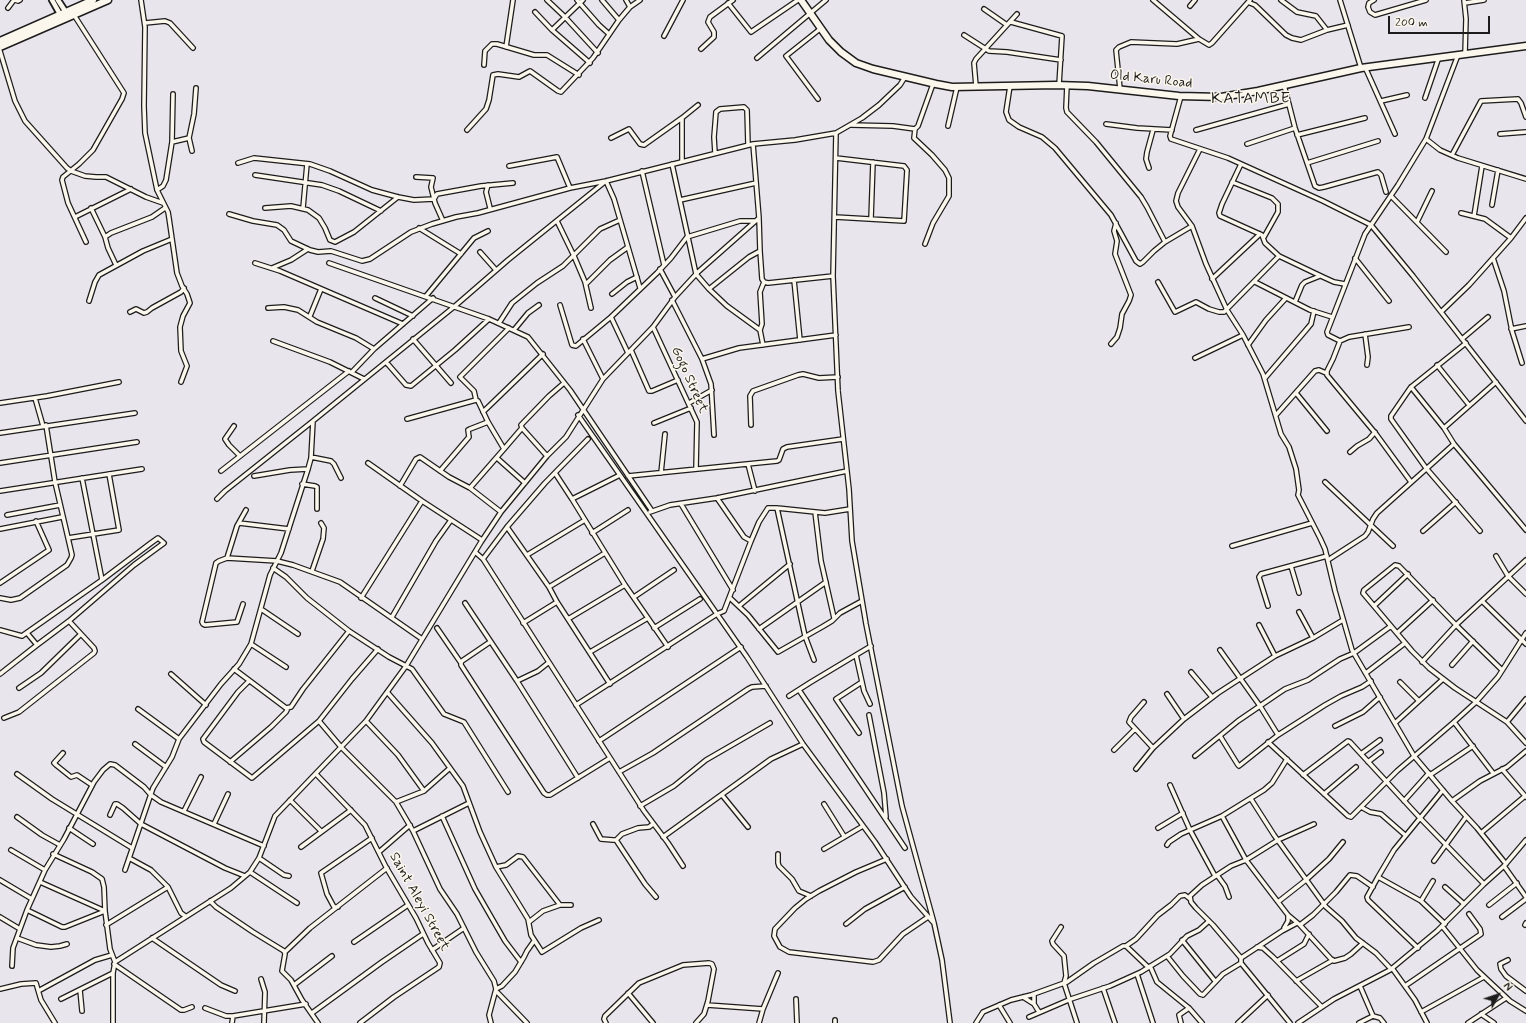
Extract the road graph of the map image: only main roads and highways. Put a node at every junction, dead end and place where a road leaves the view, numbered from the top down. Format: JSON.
{"nodes":[{"id":1,"x":93,"y":0,"type":"edge"},
{"id":2,"x":108,"y":0,"type":"edge"},
{"id":3,"x":802,"y":0,"type":"edge"},
{"id":4,"x":66,"y":16,"type":"junction"},
{"id":5,"x":0,"y":40,"type":"edge"},
{"id":6,"x":1526,"y":46,"type":"edge"},
{"id":7,"x":0,"y":47,"type":"edge"}],
"edges":[{"from":1,"to":4,"type":"main road"},
{"from":2,"to":4,"type":"main road"},
{"from":3,"to":6,"type":"main road","name":"Old Karu Road"},
{"from":4,"to":5,"type":"main road"},
{"from":4,"to":7,"type":"main road"}]}
